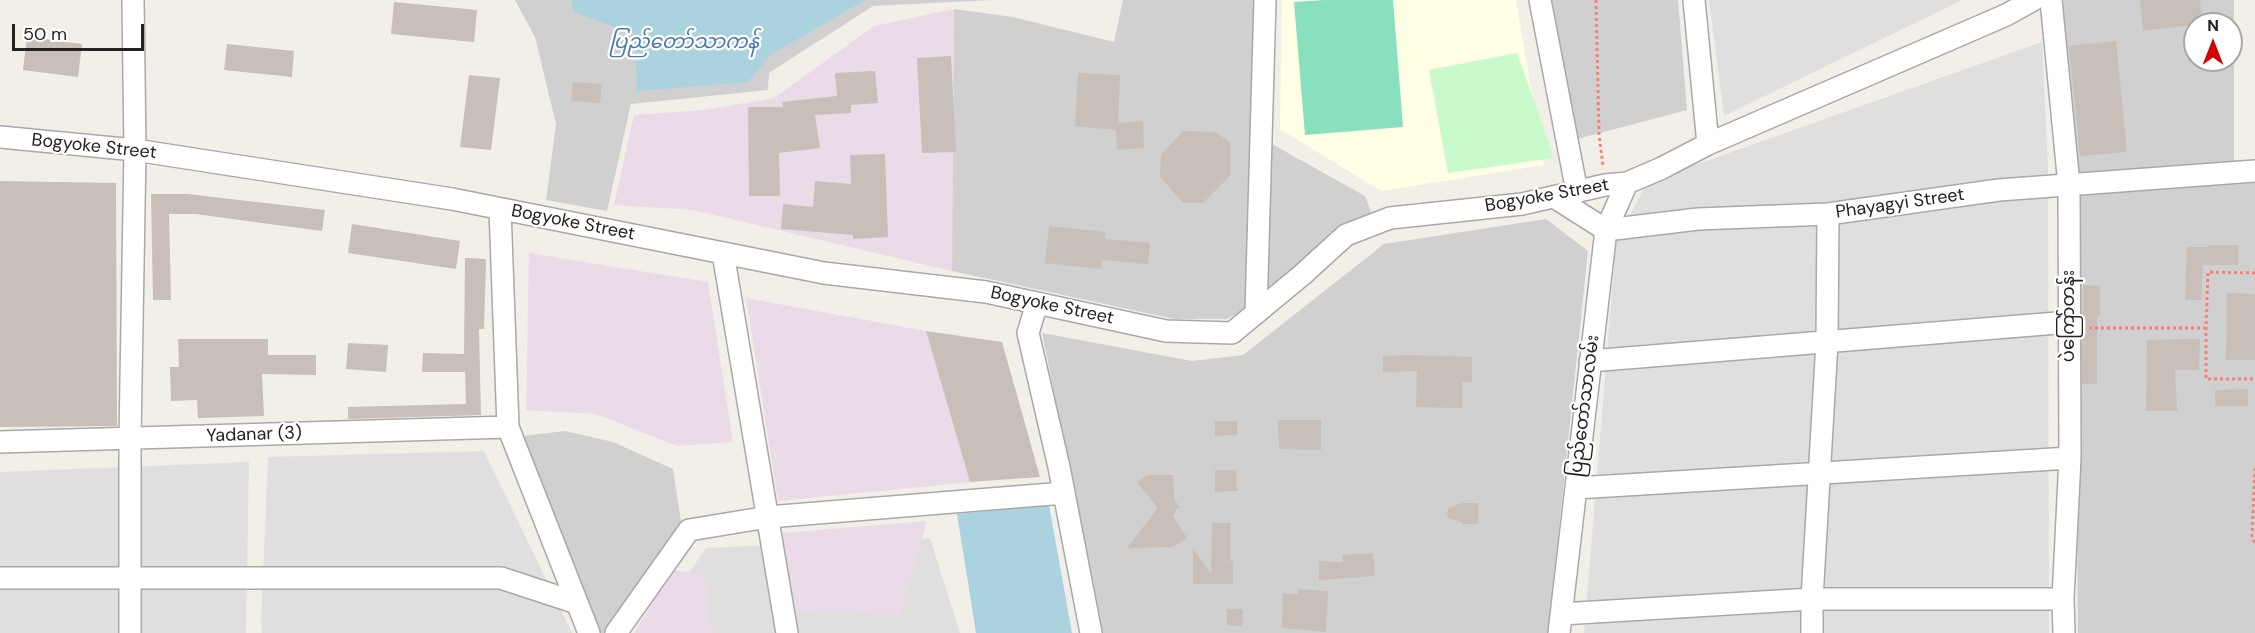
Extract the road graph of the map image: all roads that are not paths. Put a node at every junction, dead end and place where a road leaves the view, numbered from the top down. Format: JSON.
{"nodes":[{"id":1,"x":133,"y":0,"type":"edge"},
{"id":2,"x":1265,"y":0,"type":"edge"},
{"id":3,"x":1540,"y":0,"type":"edge"},
{"id":4,"x":1694,"y":0,"type":"edge"},
{"id":5,"x":2033,"y":0,"type":"edge"},
{"id":6,"x":2051,"y":0,"type":"edge"},
{"id":7,"x":0,"y":137,"type":"edge"},
{"id":8,"x":1708,"y":144,"type":"junction"},
{"id":9,"x":135,"y":150,"type":"junction"},
{"id":10,"x":2255,"y":171,"type":"edge"},
{"id":11,"x":1627,"y":183,"type":"junction"},
{"id":12,"x":2069,"y":185,"type":"junction"},
{"id":13,"x":1577,"y":192,"type":"junction"},
{"id":14,"x":1554,"y":197,"type":"junction"},
{"id":15,"x":500,"y":208,"type":"junction"},
{"id":16,"x":1828,"y":214,"type":"junction"},
{"id":17,"x":1606,"y":230,"type":"junction"},
{"id":18,"x":723,"y":253,"type":"junction"},
{"id":19,"x":1037,"y":303,"type":"junction"},
{"id":20,"x":1256,"y":313,"type":"junction"},
{"id":21,"x":2074,"y":325,"type":"junction"},
{"id":22,"x":1827,"y":342,"type":"junction"},
{"id":23,"x":1590,"y":361,"type":"junction"},
{"id":24,"x":508,"y":427,"type":"junction"},
{"id":25,"x":130,"y":438,"type":"junction"},
{"id":26,"x":0,"y":442,"type":"edge"},
{"id":27,"x":2070,"y":458,"type":"junction"},
{"id":28,"x":1820,"y":473,"type":"junction"},
{"id":29,"x":1576,"y":488,"type":"junction"},
{"id":30,"x":1064,"y":493,"type":"junction"},
{"id":31,"x":768,"y":517,"type":"junction"},
{"id":32,"x":0,"y":578,"type":"edge"},
{"id":33,"x":130,"y":578,"type":"junction"},
{"id":34,"x":1812,"y":598,"type":"junction"},
{"id":35,"x":2063,"y":599,"type":"junction"},
{"id":36,"x":577,"y":603,"type":"junction"},
{"id":37,"x":1560,"y":624,"type":"edge"},
{"id":38,"x":130,"y":633,"type":"edge"},
{"id":39,"x":589,"y":633,"type":"edge"},
{"id":40,"x":616,"y":633,"type":"edge"},
{"id":41,"x":787,"y":633,"type":"edge"},
{"id":42,"x":1091,"y":633,"type":"edge"},
{"id":43,"x":1812,"y":633,"type":"edge"},
{"id":44,"x":2064,"y":633,"type":"edge"}],
"edges":[{"from":1,"to":9,"type":"street"},
{"from":2,"to":20,"type":"street"},
{"from":3,"to":13,"type":"street"},
{"from":4,"to":8,"type":"street"},
{"from":5,"to":8,"type":"street","name":"Bogyoke Street"},
{"from":6,"to":12,"type":"street","name":"ပဲကြော်တန်း"},
{"from":7,"to":9,"type":"street","name":"Bogyoke Street"},
{"from":8,"to":11,"type":"street","name":"Bogyoke Street"},
{"from":9,"to":15,"type":"street","name":"Bogyoke Street"},
{"from":9,"to":25,"type":"street"},
{"from":10,"to":12,"type":"street","name":"Phayagyi Street"},
{"from":11,"to":13,"type":"street","name":"Bogyoke Street"},
{"from":11,"to":17,"type":"street","name":"ပြည်တော်သာလမ်း"},
{"from":12,"to":16,"type":"street","name":"Phayagyi Street"},
{"from":12,"to":21,"type":"street","name":"ပဲကြော်တန်း"},
{"from":13,"to":14,"type":"street","name":"Bogyoke Street"},
{"from":14,"to":17,"type":"street"},
{"from":14,"to":20,"type":"street","name":"Bogyoke Street"},
{"from":15,"to":18,"type":"street","name":"Bogyoke Street"},
{"from":15,"to":24,"type":"street"},
{"from":16,"to":17,"type":"street","name":"Phayagyi Street"},
{"from":16,"to":22,"type":"street"},
{"from":17,"to":23,"type":"street","name":"ပြည်တော်သာလမ်း"},
{"from":18,"to":19,"type":"street","name":"Bogyoke Street"},
{"from":18,"to":31,"type":"street"},
{"from":19,"to":20,"type":"street","name":"Bogyoke Street"},
{"from":19,"to":30,"type":"street"},
{"from":21,"to":22,"type":"street"},
{"from":21,"to":27,"type":"street","name":"ပဲကြော်တန်း"},
{"from":22,"to":23,"type":"street"},
{"from":22,"to":28,"type":"street"},
{"from":23,"to":29,"type":"street","name":"ပြည်တော်သာလမ်း"},
{"from":24,"to":25,"type":"street","name":"Yadanar (3)"},
{"from":24,"to":36,"type":"street"},
{"from":25,"to":26,"type":"street","name":"Yadanar (3)"},
{"from":25,"to":33,"type":"street"},
{"from":27,"to":28,"type":"street"},
{"from":27,"to":35,"type":"street","name":"ပဲကြော်တန်း"},
{"from":28,"to":29,"type":"street"},
{"from":28,"to":34,"type":"street"},
{"from":29,"to":37,"type":"street","name":"ပြည်တော်သာလမ်း"},
{"from":30,"to":31,"type":"street"},
{"from":30,"to":42,"type":"street"},
{"from":31,"to":40,"type":"street"},
{"from":31,"to":41,"type":"street"},
{"from":32,"to":33,"type":"street"},
{"from":33,"to":36,"type":"street"},
{"from":33,"to":38,"type":"street"},
{"from":34,"to":35,"type":"street"},
{"from":34,"to":37,"type":"street"},
{"from":34,"to":43,"type":"street"},
{"from":35,"to":44,"type":"street","name":"ပဲကြော်တန်း"},
{"from":36,"to":39,"type":"street"}]}
